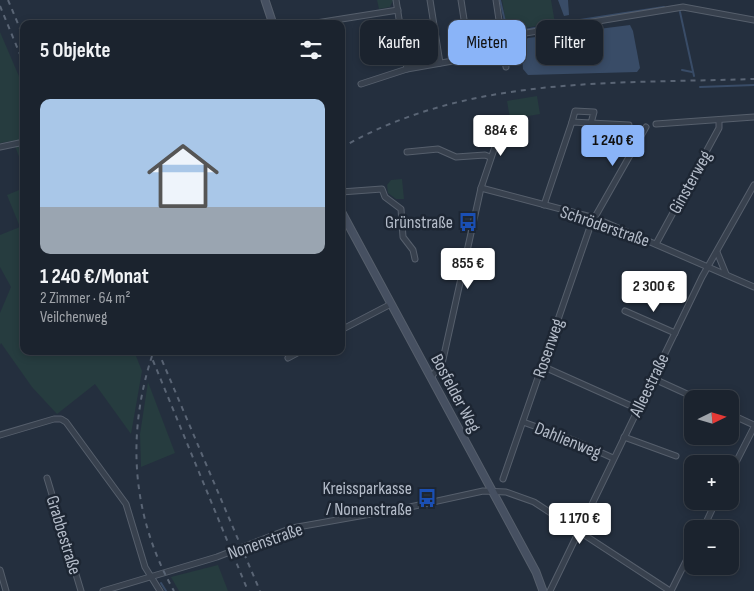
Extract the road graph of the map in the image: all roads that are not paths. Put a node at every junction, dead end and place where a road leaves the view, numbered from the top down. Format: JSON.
{"nodes":[{"id":1,"x":266,"y":0,"type":"edge"},
{"id":2,"x":396,"y":0,"type":"edge"},
{"id":3,"x":430,"y":0,"type":"edge"},
{"id":4,"x":461,"y":0,"type":"edge"},
{"id":5,"x":496,"y":0,"type":"edge"},
{"id":6,"x":679,"y":0,"type":"edge"},
{"id":7,"x":679,"y":7,"type":"junction"},
{"id":8,"x":398,"y":10,"type":"junction"},
{"id":9,"x":272,"y":20,"type":"edge"},
{"id":10,"x":335,"y":20,"type":"edge"},
{"id":11,"x":464,"y":20,"type":"edge"},
{"id":12,"x":499,"y":20,"type":"edge"},
{"id":13,"x":754,"y":20,"type":"edge"},
{"id":14,"x":526,"y":33,"type":"edge"},
{"id":15,"x":448,"y":62,"type":"edge"},
{"id":16,"x":440,"y":63,"type":"junction"},
{"id":17,"x":407,"y":69,"type":"junction"},
{"id":18,"x":361,"y":84,"type":"dead end"},
{"id":19,"x":754,"y":117,"type":"edge"},
{"id":20,"x":504,"y":120,"type":"dead end"},
{"id":21,"x":719,"y":120,"type":"junction"},
{"id":22,"x":572,"y":122,"type":"junction"},
{"id":23,"x":592,"y":123,"type":"junction"},
{"id":24,"x":656,"y":124,"type":"dead end"},
{"id":25,"x":629,"y":125,"type":"dead end"},
{"id":26,"x":646,"y":127,"type":"dead end"},
{"id":27,"x":20,"y":143,"type":"edge"},
{"id":28,"x":0,"y":147,"type":"edge"},
{"id":29,"x":407,"y":152,"type":"dead end"},
{"id":30,"x":490,"y":157,"type":"junction"},
{"id":31,"x":754,"y":185,"type":"edge"},
{"id":32,"x":480,"y":188,"type":"junction"},
{"id":33,"x":345,"y":192,"type":"edge"},
{"id":34,"x":544,"y":205,"type":"junction"},
{"id":35,"x":345,"y":218,"type":"edge"},
{"id":36,"x":595,"y":218,"type":"junction"},
{"id":37,"x":656,"y":244,"type":"junction"},
{"id":38,"x":717,"y":252,"type":"junction"},
{"id":39,"x":415,"y":259,"type":"dead end"},
{"id":40,"x":708,"y":267,"type":"junction"},
{"id":41,"x":726,"y":274,"type":"junction"},
{"id":42,"x":754,"y":287,"type":"edge"},
{"id":43,"x":391,"y":304,"type":"junction"},
{"id":44,"x":625,"y":311,"type":"dead end"},
{"id":45,"x":345,"y":328,"type":"edge"},
{"id":46,"x":675,"y":333,"type":"junction"},
{"id":47,"x":294,"y":355,"type":"edge"},
{"id":48,"x":288,"y":358,"type":"dead end"},
{"id":49,"x":542,"y":366,"type":"junction"},
{"id":50,"x":431,"y":377,"type":"junction"},
{"id":51,"x":652,"y":378,"type":"junction"},
{"id":52,"x":684,"y":393,"type":"edge"},
{"id":53,"x":638,"y":409,"type":"junction"},
{"id":54,"x":739,"y":418,"type":"edge"},
{"id":55,"x":523,"y":422,"type":"junction"},
{"id":56,"x":754,"y":426,"type":"edge"},
{"id":57,"x":0,"y":435,"type":"edge"},
{"id":58,"x":624,"y":437,"type":"junction"},
{"id":59,"x":676,"y":456,"type":"dead end"},
{"id":60,"x":739,"y":456,"type":"edge"},
{"id":61,"x":613,"y":458,"type":"junction"},
{"id":62,"x":47,"y":478,"type":"dead end"},
{"id":63,"x":503,"y":479,"type":"dead end"},
{"id":64,"x":492,"y":491,"type":"junction"},
{"id":65,"x":579,"y":532,"type":"junction"},
{"id":66,"x":684,"y":565,"type":"edge"},
{"id":67,"x":0,"y":570,"type":"edge"},
{"id":68,"x":150,"y":577,"type":"junction"},
{"id":69,"x":6,"y":591,"type":"edge"},
{"id":70,"x":81,"y":591,"type":"edge"},
{"id":71,"x":103,"y":591,"type":"edge"},
{"id":72,"x":160,"y":591,"type":"edge"},
{"id":73,"x":543,"y":591,"type":"edge"},
{"id":74,"x":550,"y":591,"type":"edge"},
{"id":75,"x":671,"y":591,"type":"edge"}],
"edges":[{"from":1,"to":9,"type":"street"},
{"from":2,"to":8,"type":"street"},
{"from":3,"to":16,"type":"street"},
{"from":4,"to":11,"type":"street"},
{"from":5,"to":12,"type":"street"},
{"from":6,"to":7,"type":"street"},
{"from":7,"to":13,"type":"street"},
{"from":7,"to":14,"type":"street"},
{"from":8,"to":10,"type":"street"},
{"from":8,"to":17,"type":"street"},
{"from":15,"to":16,"type":"street"},
{"from":16,"to":17,"type":"street"},
{"from":17,"to":18,"type":"street"},
{"from":19,"to":21,"type":"street"},
{"from":20,"to":30,"type":"street"},
{"from":21,"to":24,"type":"street"},
{"from":21,"to":37,"type":"street","name":"Ginsterweg"},
{"from":22,"to":23,"type":"street"},
{"from":22,"to":23,"type":"street"},
{"from":22,"to":34,"type":"street"},
{"from":23,"to":25,"type":"street"},
{"from":26,"to":36,"type":"street","name":"Rosenweg"},
{"from":27,"to":28,"type":"street"},
{"from":29,"to":30,"type":"street"},
{"from":30,"to":32,"type":"street"},
{"from":31,"to":38,"type":"street","name":"Alleestraße"},
{"from":32,"to":34,"type":"street","name":"Schröderstraße"},
{"from":32,"to":50,"type":"street"},
{"from":33,"to":39,"type":"street"},
{"from":34,"to":36,"type":"street","name":"Schröderstraße"},
{"from":35,"to":43,"type":"street","name":"Bosfelder Weg"},
{"from":36,"to":37,"type":"street","name":"Schröderstraße"},
{"from":36,"to":49,"type":"street","name":"Rosenweg"},
{"from":37,"to":40,"type":"street","name":"Schröderstraße"},
{"from":38,"to":40,"type":"street","name":"Alleestraße"},
{"from":38,"to":41,"type":"street"},
{"from":40,"to":41,"type":"street","name":"Schröderstraße"},
{"from":40,"to":46,"type":"street","name":"Alleestraße"},
{"from":41,"to":42,"type":"street","name":"Schröderstraße"},
{"from":43,"to":45,"type":"street"},
{"from":43,"to":50,"type":"street","name":"Bosfelder Weg"},
{"from":44,"to":46,"type":"street","name":"Alleestraße"},
{"from":46,"to":51,"type":"street","name":"Alleestraße"},
{"from":47,"to":48,"type":"street"},
{"from":49,"to":53,"type":"street"},
{"from":49,"to":55,"type":"street","name":"Rosenweg"},
{"from":50,"to":64,"type":"street","name":"Bosfelder Weg"},
{"from":51,"to":52,"type":"street"},
{"from":51,"to":53,"type":"street","name":"Alleestraße"},
{"from":53,"to":58,"type":"street","name":"Alleestraße"},
{"from":54,"to":56,"type":"street"},
{"from":55,"to":61,"type":"street","name":"Dahlienweg"},
{"from":55,"to":63,"type":"street","name":"Rosenweg"},
{"from":56,"to":60,"type":"street"},
{"from":57,"to":68,"type":"street"},
{"from":58,"to":59,"type":"street","name":"Alleestraße"},
{"from":58,"to":61,"type":"street","name":"Alleestraße"},
{"from":61,"to":65,"type":"street","name":"Alleestraße"},
{"from":62,"to":70,"type":"street","name":"Grabbestraße"},
{"from":64,"to":65,"type":"street","name":"Nonenstraße"},
{"from":64,"to":68,"type":"street","name":"Nonenstraße"},
{"from":64,"to":73,"type":"street","name":"Bosfelder Weg"},
{"from":65,"to":74,"type":"street","name":"Alleestraße"},
{"from":65,"to":75,"type":"street","name":"Nonenstraße"},
{"from":66,"to":75,"type":"street"},
{"from":67,"to":69,"type":"street"},
{"from":68,"to":71,"type":"street","name":"Nonenstraße"},
{"from":68,"to":72,"type":"street"}]}
